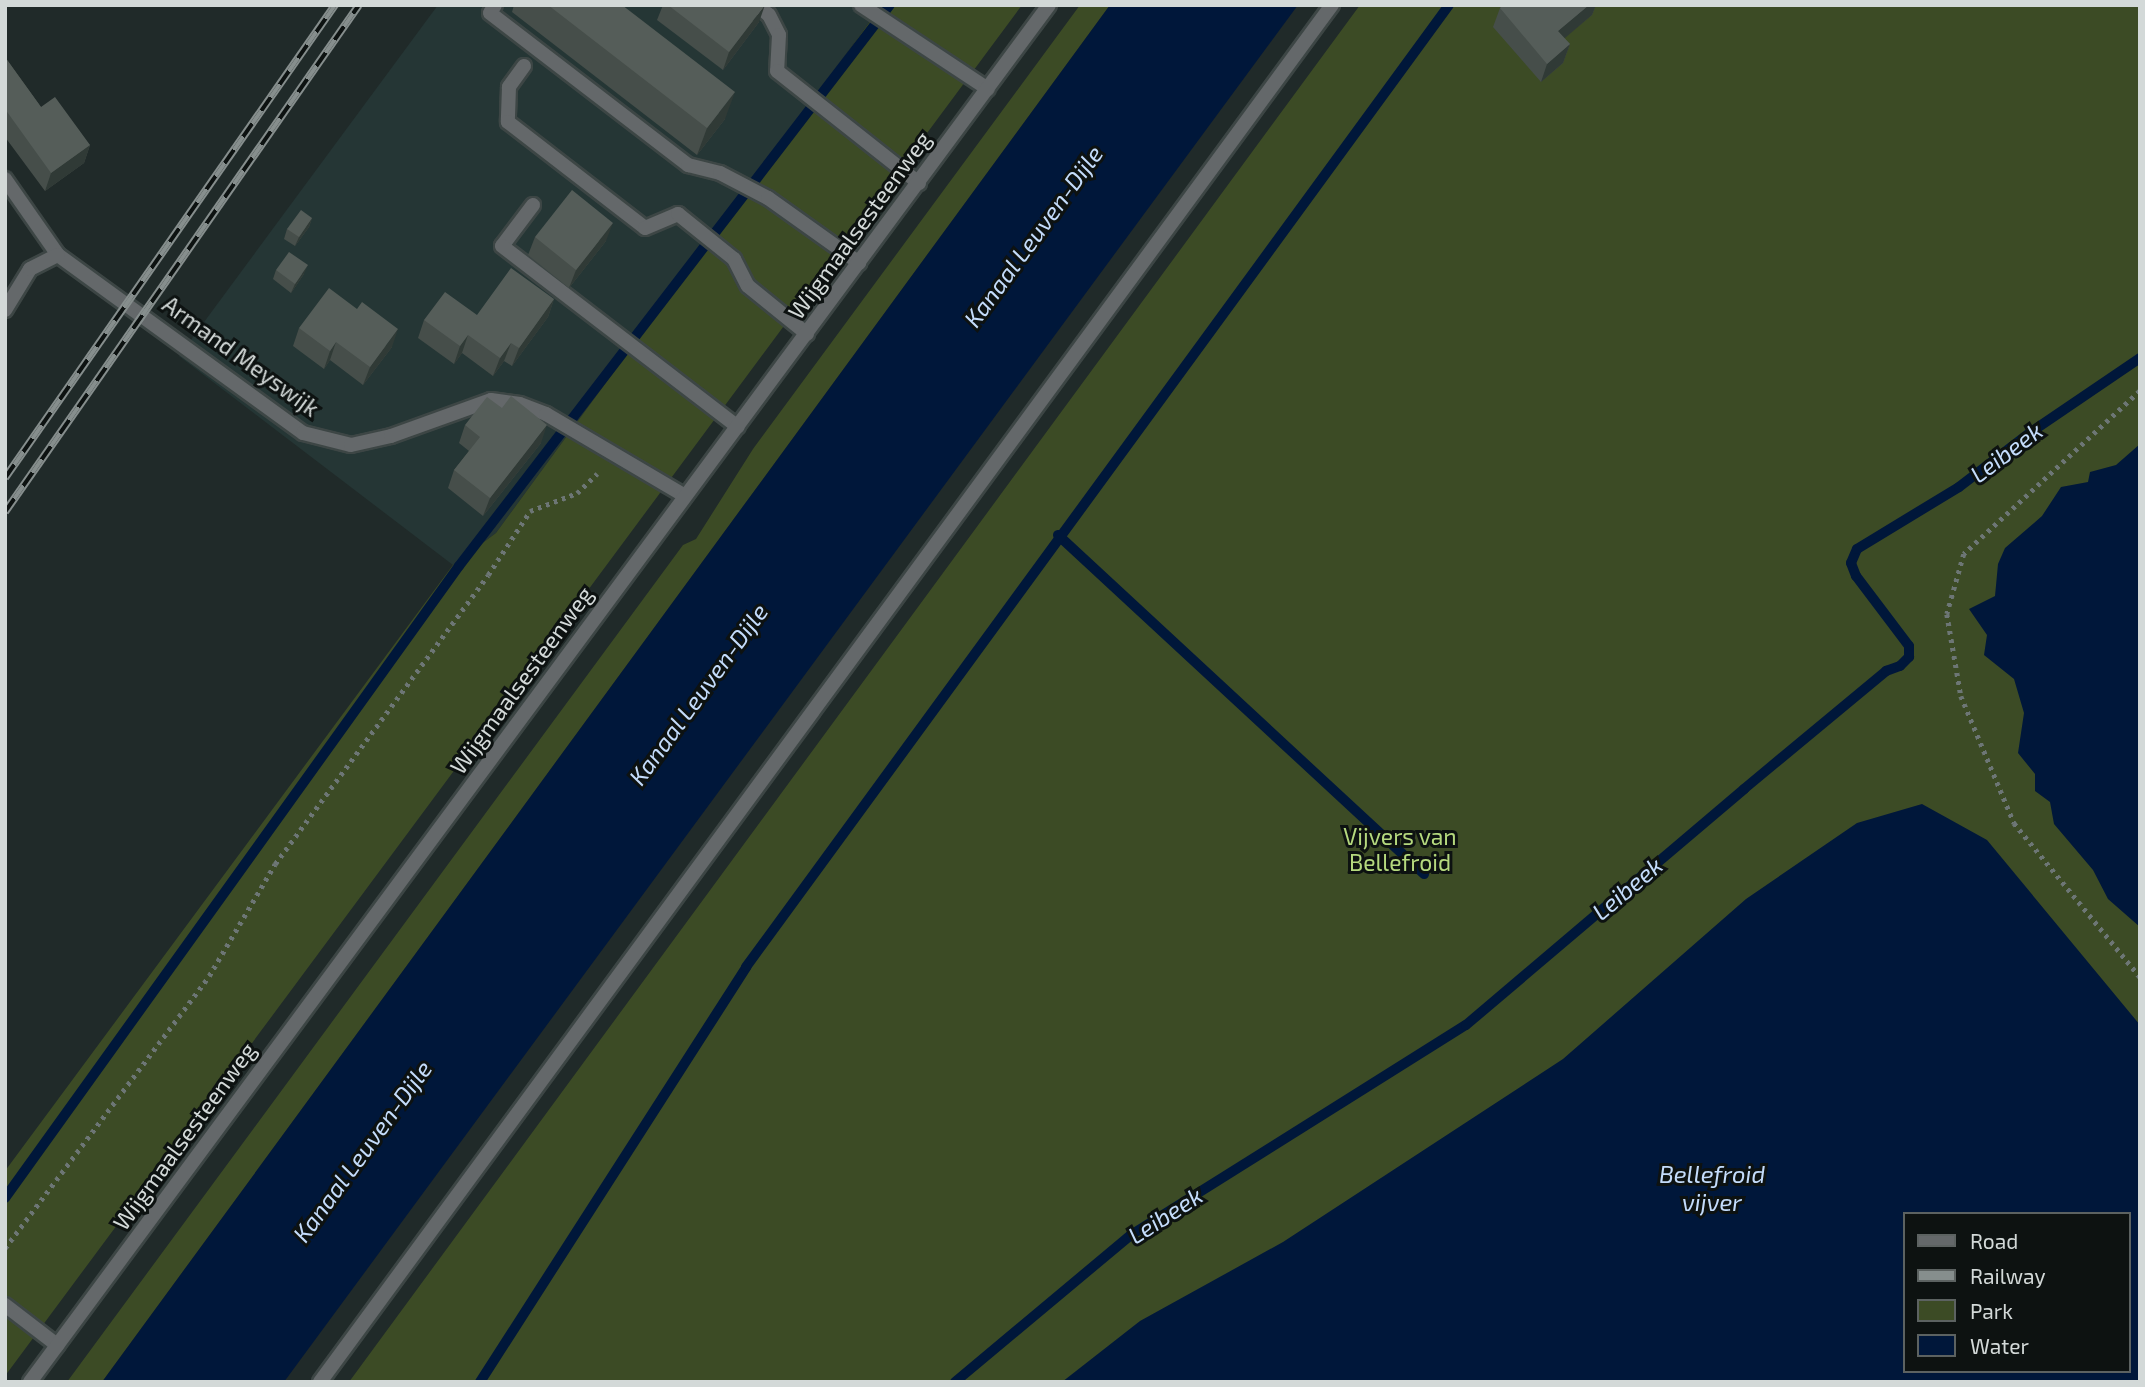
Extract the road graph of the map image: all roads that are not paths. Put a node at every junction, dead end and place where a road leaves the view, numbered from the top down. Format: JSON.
{"nodes":[{"id":1,"x":495,"y":5,"type":"edge"},
{"id":2,"x":756,"y":5,"type":"edge"},
{"id":3,"x":861,"y":5,"type":"edge"},
{"id":4,"x":1049,"y":5,"type":"edge"},
{"id":5,"x":1332,"y":5,"type":"edge"},
{"id":6,"x":524,"y":66,"type":"dead end"},
{"id":7,"x":988,"y":89,"type":"junction"},
{"id":8,"x":5,"y":179,"type":"edge"},
{"id":9,"x":919,"y":183,"type":"junction"},
{"id":10,"x":533,"y":205,"type":"dead end"},
{"id":11,"x":58,"y":255,"type":"junction"},
{"id":12,"x":859,"y":263,"type":"junction"},
{"id":13,"x":5,"y":310,"type":"edge"},
{"id":14,"x":807,"y":334,"type":"junction"},
{"id":15,"x":738,"y":428,"type":"junction"},
{"id":16,"x":685,"y":496,"type":"junction"},
{"id":17,"x":5,"y":1305,"type":"edge"},
{"id":18,"x":57,"y":1345,"type":"junction"},
{"id":19,"x":30,"y":1382,"type":"edge"},
{"id":20,"x":320,"y":1382,"type":"edge"}],
"edges":[{"from":1,"to":12,"type":"street"},
{"from":2,"to":9,"type":"street"},
{"from":3,"to":7,"type":"street"},
{"from":4,"to":7,"type":"street","name":"Wijgmaalsesteenweg"},
{"from":5,"to":20,"type":"street"},
{"from":6,"to":14,"type":"street"},
{"from":7,"to":9,"type":"street","name":"Wijgmaalsesteenweg"},
{"from":8,"to":11,"type":"street","name":"Armand Meyswijk"},
{"from":9,"to":12,"type":"street","name":"Wijgmaalsesteenweg"},
{"from":10,"to":15,"type":"street"},
{"from":11,"to":13,"type":"street"},
{"from":11,"to":16,"type":"street","name":"Armand Meyswijk"},
{"from":12,"to":14,"type":"street","name":"Wijgmaalsesteenweg"},
{"from":14,"to":15,"type":"street","name":"Wijgmaalsesteenweg"},
{"from":15,"to":16,"type":"street","name":"Wijgmaalsesteenweg"},
{"from":16,"to":18,"type":"street","name":"Wijgmaalsesteenweg"},
{"from":17,"to":18,"type":"street"},
{"from":18,"to":19,"type":"street","name":"Wijgmaalsesteenweg"}]}
